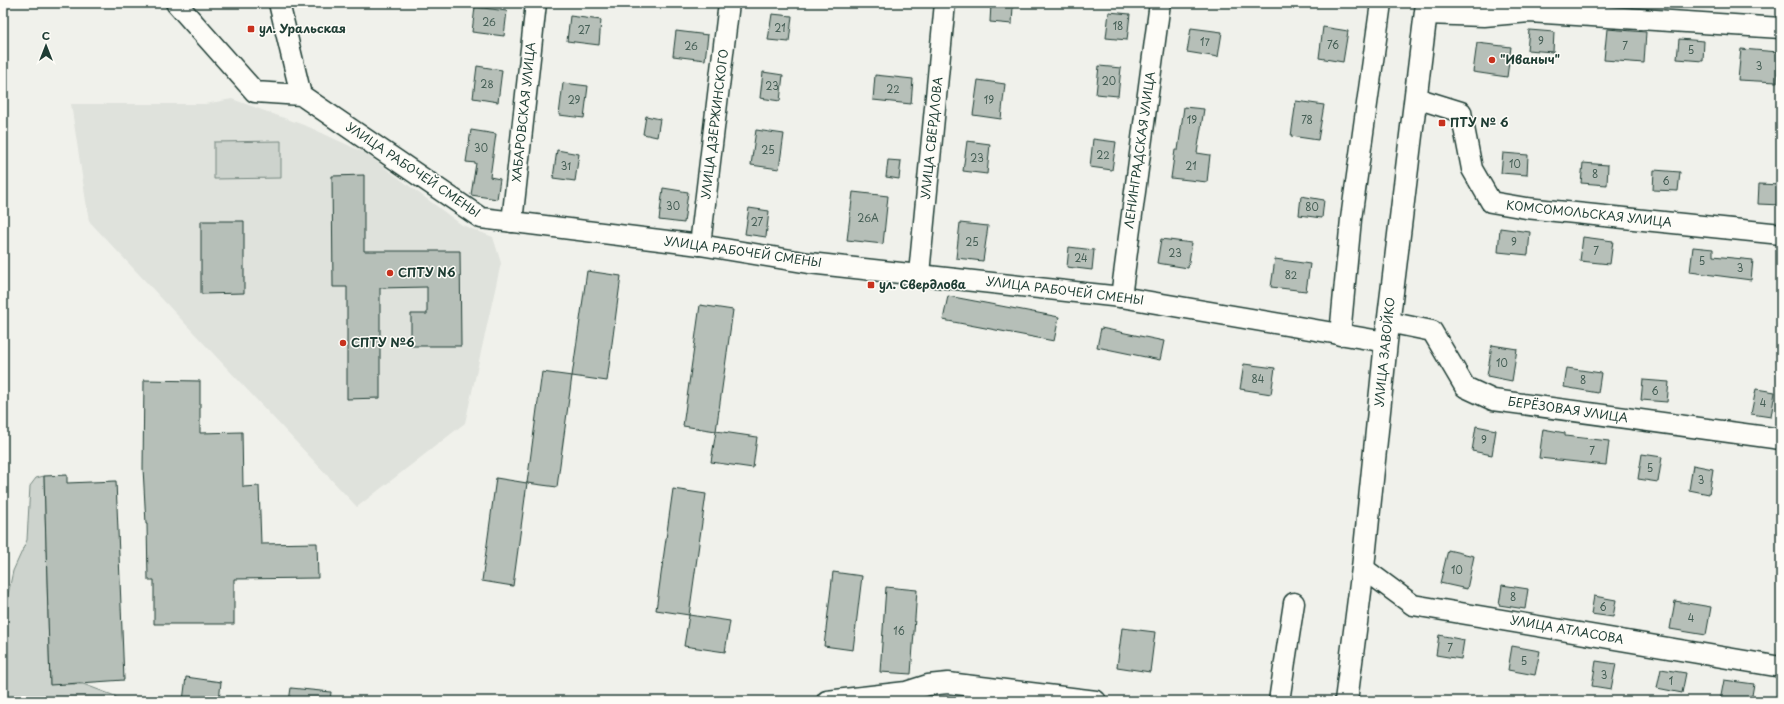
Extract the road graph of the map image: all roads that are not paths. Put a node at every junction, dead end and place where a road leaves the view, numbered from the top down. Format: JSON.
{"nodes":[{"id":1,"x":176,"y":3,"type":"edge"},
{"id":2,"x":279,"y":3,"type":"edge"},
{"id":3,"x":536,"y":3,"type":"edge"},
{"id":4,"x":729,"y":3,"type":"edge"},
{"id":5,"x":946,"y":3,"type":"edge"},
{"id":6,"x":1160,"y":3,"type":"edge"},
{"id":7,"x":1381,"y":3,"type":"edge"},
{"id":8,"x":1427,"y":8,"type":"edge"},
{"id":9,"x":1781,"y":28,"type":"edge"},
{"id":10,"x":301,"y":95,"type":"junction"},
{"id":11,"x":1416,"y":98,"type":"junction"},
{"id":12,"x":512,"y":222,"type":"junction"},
{"id":13,"x":1781,"y":234,"type":"edge"},
{"id":14,"x":700,"y":245,"type":"junction"},
{"id":15,"x":919,"y":274,"type":"junction"},
{"id":16,"x":1121,"y":297,"type":"junction"},
{"id":17,"x":1387,"y":332,"type":"junction"},
{"id":18,"x":1340,"y":335,"type":"junction"},
{"id":19,"x":1781,"y":439,"type":"edge"},
{"id":20,"x":1363,"y":568,"type":"junction"},
{"id":21,"x":1294,"y":603,"type":"dead end"},
{"id":22,"x":1781,"y":667,"type":"edge"},
{"id":23,"x":828,"y":701,"type":"edge"},
{"id":24,"x":1096,"y":701,"type":"edge"},
{"id":25,"x":1279,"y":701,"type":"edge"},
{"id":26,"x":1346,"y":701,"type":"edge"}],
"edges":[{"from":1,"to":10,"type":"street"},
{"from":2,"to":10,"type":"street"},
{"from":3,"to":12,"type":"street","name":"ХАБАРОВСКАЯ УЛИЦА"},
{"from":4,"to":14,"type":"street","name":"УЛИЦА ДЗЕРЖИНСКОГО"},
{"from":5,"to":15,"type":"street","name":"УЛИЦА СВЕРДЛОВА"},
{"from":6,"to":16,"type":"street","name":"ЛЕНИНГРАДСКАЯ УЛИЦА"},
{"from":7,"to":18,"type":"street"},
{"from":8,"to":9,"type":"street"},
{"from":8,"to":11,"type":"main road","name":"УЛИЦА ЗАВОЙКО"},
{"from":10,"to":12,"type":"street","name":"УЛИЦА РАБОЧЕЙ СМЕНЫ"},
{"from":11,"to":13,"type":"street","name":"КОМСОМОЛЬСКАЯ УЛИЦА"},
{"from":11,"to":17,"type":"main road","name":"УЛИЦА ЗАВОЙКО"},
{"from":12,"to":14,"type":"street","name":"УЛИЦА РАБОЧЕЙ СМЕНЫ"},
{"from":14,"to":15,"type":"street","name":"УЛИЦА РАБОЧЕЙ СМЕНЫ"},
{"from":15,"to":16,"type":"street","name":"УЛИЦА РАБОЧЕЙ СМЕНЫ"},
{"from":16,"to":18,"type":"street","name":"УЛИЦА РАБОЧЕЙ СМЕНЫ"},
{"from":17,"to":18,"type":"street","name":"УЛИЦА РАБОЧЕЙ СМЕНЫ"},
{"from":17,"to":19,"type":"street","name":"БЕРЁЗОВАЯ УЛИЦА"},
{"from":17,"to":20,"type":"main road","name":"УЛИЦА ЗАВОЙКО"},
{"from":20,"to":22,"type":"street","name":"УЛИЦА АТЛАСОВА"},
{"from":20,"to":26,"type":"main road","name":"УЛИЦА ЗАВОЙКО"},
{"from":21,"to":25,"type":"street"},
{"from":23,"to":24,"type":"street"}]}
